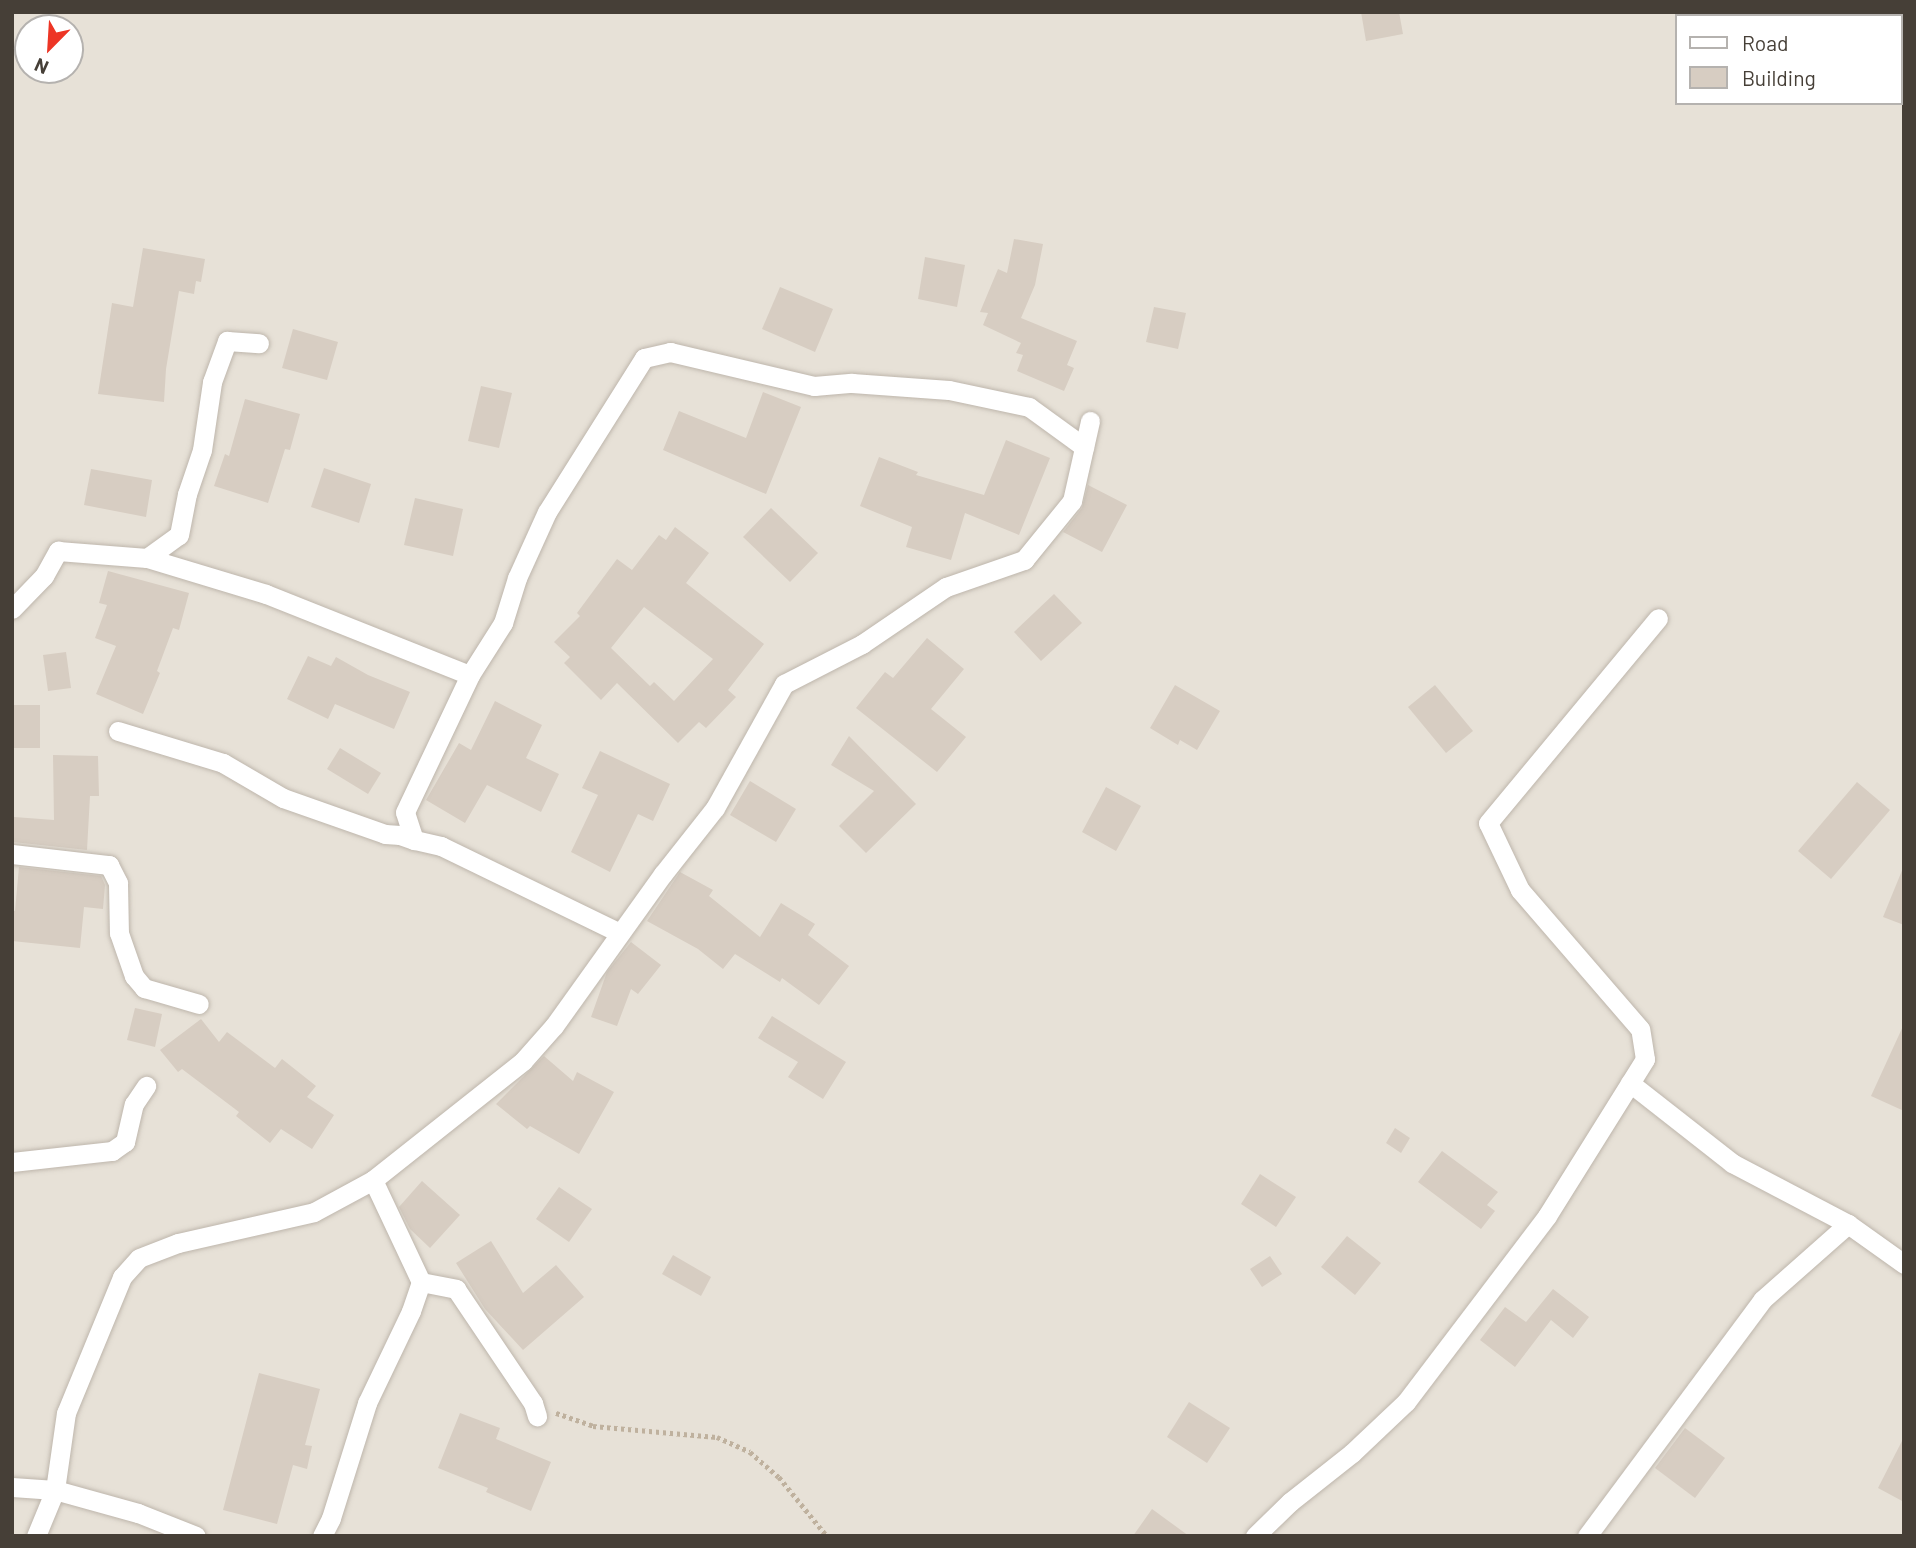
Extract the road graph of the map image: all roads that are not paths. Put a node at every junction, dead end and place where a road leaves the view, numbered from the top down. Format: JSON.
{"nodes":[{"id":1,"x":259,"y":343,"type":"dead end"},
{"id":2,"x":1090,"y":421,"type":"dead end"},
{"id":3,"x":1084,"y":447,"type":"junction"},
{"id":4,"x":147,"y":558,"type":"junction"},
{"id":5,"x":12,"y":609,"type":"edge"},
{"id":6,"x":1658,"y":618,"type":"dead end"},
{"id":7,"x":470,"y":675,"type":"junction"},
{"id":8,"x":118,"y":731,"type":"dead end"},
{"id":9,"x":414,"y":840,"type":"junction"},
{"id":10,"x":12,"y":854,"type":"edge"},
{"id":11,"x":620,"y":933,"type":"junction"},
{"id":12,"x":199,"y":1004,"type":"dead end"},
{"id":13,"x":1630,"y":1083,"type":"junction"},
{"id":14,"x":146,"y":1086,"type":"dead end"},
{"id":15,"x":12,"y":1162,"type":"edge"},
{"id":16,"x":373,"y":1181,"type":"junction"},
{"id":17,"x":1849,"y":1224,"type":"junction"},
{"id":18,"x":1904,"y":1264,"type":"edge"},
{"id":19,"x":421,"y":1282,"type":"junction"},
{"id":20,"x":535,"y":1409,"type":"road end"},
{"id":21,"x":12,"y":1487,"type":"edge"},
{"id":22,"x":55,"y":1490,"type":"junction"},
{"id":23,"x":36,"y":1536,"type":"edge"},
{"id":24,"x":196,"y":1536,"type":"edge"},
{"id":25,"x":322,"y":1536,"type":"edge"},
{"id":26,"x":1255,"y":1536,"type":"edge"},
{"id":27,"x":1587,"y":1536,"type":"edge"}],
"edges":[{"from":1,"to":4,"type":"street"},
{"from":2,"to":3,"type":"street"},
{"from":3,"to":7,"type":"street"},
{"from":3,"to":11,"type":"street"},
{"from":4,"to":5,"type":"street"},
{"from":4,"to":7,"type":"street"},
{"from":6,"to":13,"type":"street"},
{"from":7,"to":9,"type":"street"},
{"from":8,"to":9,"type":"street"},
{"from":9,"to":11,"type":"street"},
{"from":10,"to":12,"type":"street"},
{"from":11,"to":16,"type":"street"},
{"from":13,"to":17,"type":"street"},
{"from":13,"to":26,"type":"street"},
{"from":14,"to":15,"type":"street"},
{"from":16,"to":19,"type":"street"},
{"from":16,"to":22,"type":"street"},
{"from":17,"to":18,"type":"street"},
{"from":17,"to":27,"type":"street"},
{"from":19,"to":20,"type":"street"},
{"from":19,"to":25,"type":"street"},
{"from":21,"to":22,"type":"street"},
{"from":22,"to":23,"type":"street"},
{"from":22,"to":24,"type":"street"}]}
